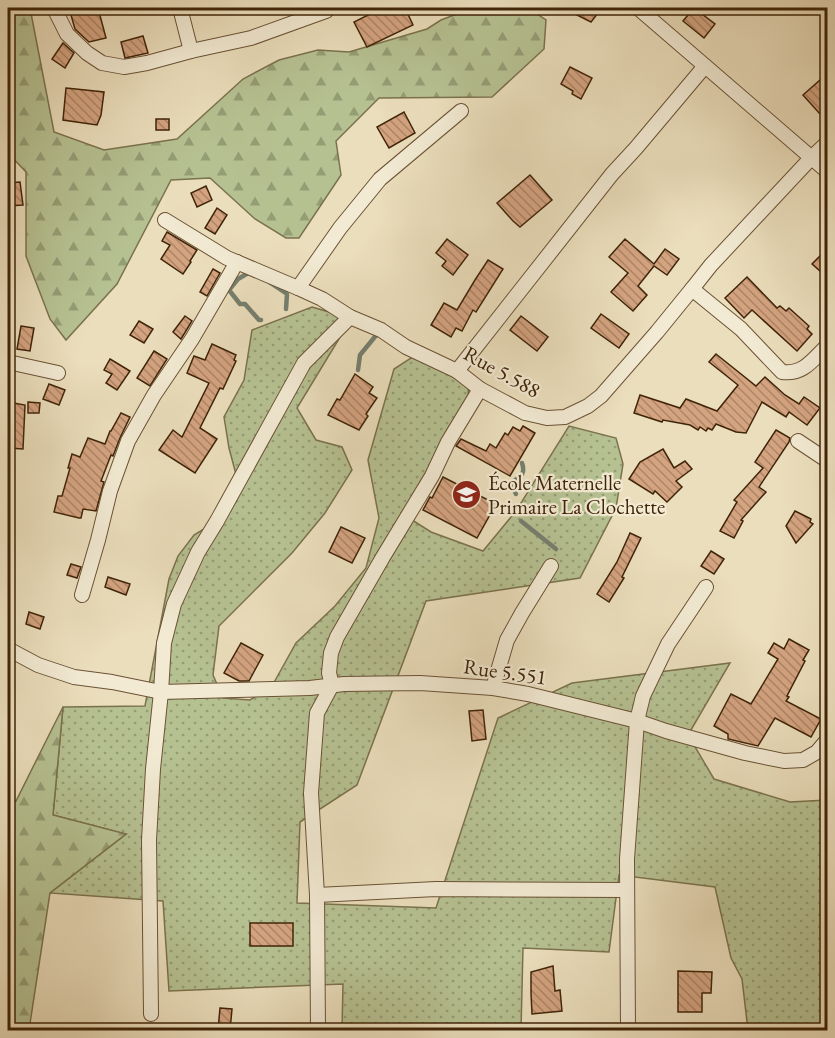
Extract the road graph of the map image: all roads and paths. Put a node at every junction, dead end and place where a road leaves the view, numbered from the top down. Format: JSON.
{"nodes":[{"id":1,"x":54,"y":8,"type":"edge"},
{"id":2,"x":180,"y":8,"type":"edge"},
{"id":3,"x":329,"y":8,"type":"edge"},
{"id":4,"x":638,"y":8,"type":"edge"},
{"id":5,"x":191,"y":51,"type":"junction"},
{"id":6,"x":705,"y":66,"type":"junction"},
{"id":7,"x":460,"y":111,"type":"dead end"},
{"id":8,"x":828,"y":142,"type":"edge"},
{"id":9,"x":812,"y":157,"type":"junction"},
{"id":10,"x":828,"y":172,"type":"edge"},
{"id":11,"x":165,"y":220,"type":"dead end"},
{"id":12,"x":237,"y":262,"type":"junction"},
{"id":13,"x":298,"y":288,"type":"junction"},
{"id":14,"x":692,"y":289,"type":"junction"},
{"id":15,"x":350,"y":318,"type":"junction"},
{"id":16,"x":828,"y":345,"type":"edge"},
{"id":17,"x":8,"y":362,"type":"edge"},
{"id":18,"x":457,"y":371,"type":"junction"},
{"id":19,"x":57,"y":373,"type":"dead end"},
{"id":20,"x":480,"y":388,"type":"junction"},
{"id":21,"x":798,"y":441,"type":"dead end"},
{"id":22,"x":828,"y":461,"type":"edge"},
{"id":23,"x":551,"y":566,"type":"dead end"},
{"id":24,"x":706,"y":587,"type":"dead end"},
{"id":25,"x":82,"y":595,"type":"dead end"},
{"id":26,"x":8,"y":649,"type":"edge"},
{"id":27,"x":332,"y":685,"type":"junction"},
{"id":28,"x":494,"y":688,"type":"junction"},
{"id":29,"x":161,"y":692,"type":"junction"},
{"id":30,"x":637,"y":721,"type":"junction"},
{"id":31,"x":828,"y":739,"type":"edge"},
{"id":32,"x":627,"y":890,"type":"junction"},
{"id":33,"x":317,"y":895,"type":"junction"},
{"id":34,"x":151,"y":1014,"type":"dead end"},
{"id":35,"x":318,"y":1030,"type":"edge"},
{"id":36,"x":628,"y":1030,"type":"edge"}],
"edges":[{"from":1,"to":5,"type":"street"},
{"from":2,"to":5,"type":"street"},
{"from":3,"to":5,"type":"street"},
{"from":4,"to":6,"type":"street"},
{"from":6,"to":9,"type":"street"},
{"from":6,"to":18,"type":"street"},
{"from":7,"to":13,"type":"street"},
{"from":8,"to":9,"type":"street","name":"Rue 5.588"},
{"from":9,"to":10,"type":"street"},
{"from":9,"to":14,"type":"street","name":"Rue 5.588"},
{"from":11,"to":12,"type":"street","name":"Rue 5.588"},
{"from":12,"to":13,"type":"street","name":"Rue 5.588"},
{"from":12,"to":25,"type":"street"},
{"from":13,"to":15,"type":"street","name":"Rue 5.588"},
{"from":14,"to":16,"type":"street"},
{"from":14,"to":20,"type":"street","name":"Rue 5.588"},
{"from":15,"to":18,"type":"street","name":"Rue 5.588"},
{"from":15,"to":29,"type":"street"},
{"from":17,"to":19,"type":"street"},
{"from":18,"to":20,"type":"street","name":"Rue 5.588"},
{"from":20,"to":27,"type":"street"},
{"from":21,"to":22,"type":"street"},
{"from":23,"to":28,"type":"street"},
{"from":24,"to":30,"type":"street"},
{"from":26,"to":29,"type":"street","name":"Rue 5.551"},
{"from":27,"to":28,"type":"street","name":"Rue 5.551"},
{"from":27,"to":29,"type":"street","name":"Rue 5.551"},
{"from":27,"to":33,"type":"street"},
{"from":28,"to":30,"type":"street","name":"Rue 5.551"},
{"from":29,"to":34,"type":"street"},
{"from":30,"to":31,"type":"street","name":"Rue 5.551"},
{"from":30,"to":32,"type":"street"},
{"from":32,"to":33,"type":"street"},
{"from":32,"to":36,"type":"street"},
{"from":33,"to":35,"type":"street"}]}
